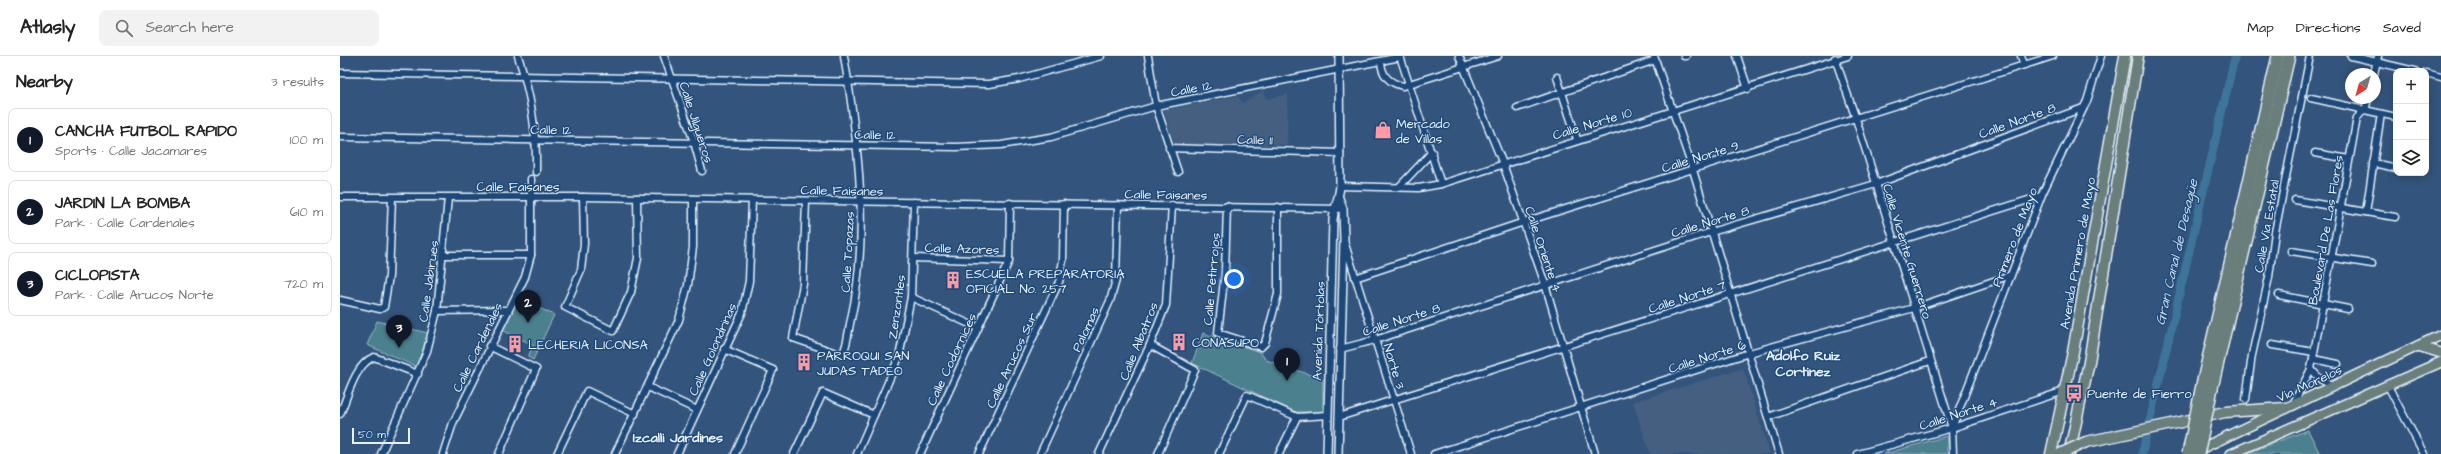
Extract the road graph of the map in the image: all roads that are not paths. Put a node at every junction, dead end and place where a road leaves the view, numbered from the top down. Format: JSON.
{"nodes":[{"id":1,"x":518,"y":56,"type":"edge"},
{"id":2,"x":664,"y":56,"type":"edge"},
{"id":3,"x":844,"y":56,"type":"edge"},
{"id":4,"x":1101,"y":56,"type":"edge"},
{"id":5,"x":1148,"y":56,"type":"edge"},
{"id":6,"x":1339,"y":56,"type":"edge"},
{"id":7,"x":1400,"y":56,"type":"edge"},
{"id":8,"x":1459,"y":56,"type":"edge"},
{"id":9,"x":1498,"y":56,"type":"edge"},
{"id":10,"x":1736,"y":56,"type":"edge"},
{"id":11,"x":1848,"y":56,"type":"edge"},
{"id":12,"x":2021,"y":56,"type":"edge"},
{"id":13,"x":2053,"y":56,"type":"edge"},
{"id":14,"x":2101,"y":56,"type":"edge"},
{"id":15,"x":2125,"y":56,"type":"edge"},
{"id":16,"x":2138,"y":56,"type":"edge"},
{"id":17,"x":2278,"y":56,"type":"edge"},
{"id":18,"x":2289,"y":56,"type":"edge"},
{"id":19,"x":2310,"y":56,"type":"edge"},
{"id":20,"x":2350,"y":56,"type":"edge"},
{"id":21,"x":1655,"y":58,"type":"edge"},
{"id":22,"x":1835,"y":58,"type":"edge"},
{"id":23,"x":2378,"y":59,"type":"edge"},
{"id":24,"x":1381,"y":62,"type":"junction"},
{"id":25,"x":2024,"y":65,"type":"junction"},
{"id":26,"x":1463,"y":67,"type":"junction"},
{"id":27,"x":2406,"y":68,"type":"edge"},
{"id":28,"x":1340,"y":70,"type":"junction"},
{"id":29,"x":340,"y":73,"type":"edge"},
{"id":30,"x":2429,"y":74,"type":"edge"},
{"id":31,"x":525,"y":76,"type":"junction"},
{"id":32,"x":1557,"y":77,"type":"dead end"},
{"id":33,"x":2441,"y":77,"type":"edge"},
{"id":34,"x":672,"y":78,"type":"junction"},
{"id":35,"x":848,"y":82,"type":"junction"},
{"id":36,"x":1409,"y":84,"type":"junction"},
{"id":37,"x":1748,"y":89,"type":"junction"},
{"id":38,"x":1563,"y":92,"type":"junction"},
{"id":39,"x":2310,"y":98,"type":"dead end"},
{"id":40,"x":2366,"y":104,"type":"edge"},
{"id":41,"x":1156,"y":106,"type":"junction"},
{"id":42,"x":1517,"y":108,"type":"dead end"},
{"id":43,"x":2083,"y":108,"type":"junction"},
{"id":44,"x":1673,"y":110,"type":"junction"},
{"id":45,"x":2363,"y":110,"type":"junction"},
{"id":46,"x":2381,"y":114,"type":"junction"},
{"id":47,"x":2393,"y":116,"type":"edge"},
{"id":48,"x":1856,"y":119,"type":"junction"},
{"id":49,"x":340,"y":137,"type":"edge"},
{"id":50,"x":1577,"y":139,"type":"junction"},
{"id":51,"x":537,"y":140,"type":"junction"},
{"id":52,"x":694,"y":142,"type":"junction"},
{"id":53,"x":856,"y":145,"type":"junction"},
{"id":54,"x":1169,"y":148,"type":"junction"},
{"id":55,"x":1432,"y":152,"type":"junction"},
{"id":56,"x":1340,"y":153,"type":"junction"},
{"id":57,"x":2315,"y":153,"type":"dead end"},
{"id":58,"x":2349,"y":158,"type":"junction"},
{"id":59,"x":2373,"y":163,"type":"junction"},
{"id":60,"x":1503,"y":164,"type":"junction"},
{"id":61,"x":2393,"y":167,"type":"edge"},
{"id":62,"x":1693,"y":170,"type":"junction"},
{"id":63,"x":702,"y":171,"type":"dead end"},
{"id":64,"x":536,"y":172,"type":"dead end"},
{"id":65,"x":1178,"y":172,"type":"dead end"},
{"id":66,"x":531,"y":179,"type":"dead end"},
{"id":67,"x":1441,"y":184,"type":"junction"},
{"id":68,"x":1876,"y":184,"type":"junction"},
{"id":69,"x":1340,"y":186,"type":"junction"},
{"id":70,"x":1399,"y":188,"type":"junction"},
{"id":71,"x":2041,"y":196,"type":"junction"},
{"id":72,"x":340,"y":197,"type":"edge"},
{"id":73,"x":530,"y":197,"type":"junction"},
{"id":74,"x":583,"y":197,"type":"junction"},
{"id":75,"x":392,"y":198,"type":"junction"},
{"id":76,"x":448,"y":198,"type":"junction"},
{"id":77,"x":637,"y":198,"type":"junction"},
{"id":78,"x":1339,"y":198,"type":"junction"},
{"id":79,"x":693,"y":199,"type":"junction"},
{"id":80,"x":752,"y":200,"type":"junction"},
{"id":81,"x":806,"y":200,"type":"junction"},
{"id":82,"x":2295,"y":200,"type":"dead end"},
{"id":83,"x":860,"y":201,"type":"junction"},
{"id":84,"x":914,"y":202,"type":"junction"},
{"id":85,"x":1010,"y":203,"type":"junction"},
{"id":86,"x":1064,"y":204,"type":"junction"},
{"id":87,"x":1118,"y":205,"type":"junction"},
{"id":88,"x":1172,"y":206,"type":"junction"},
{"id":89,"x":1227,"y":206,"type":"junction"},
{"id":90,"x":1278,"y":207,"type":"junction"},
{"id":91,"x":1334,"y":208,"type":"junction"},
{"id":92,"x":2340,"y":208,"type":"junction"},
{"id":93,"x":1344,"y":209,"type":"junction"},
{"id":94,"x":2366,"y":212,"type":"junction"},
{"id":95,"x":2395,"y":217,"type":"dead end"},
{"id":96,"x":1524,"y":222,"type":"junction"},
{"id":97,"x":1711,"y":232,"type":"junction"},
{"id":98,"x":1344,"y":240,"type":"junction"},
{"id":99,"x":1894,"y":242,"type":"junction"},
{"id":100,"x":2291,"y":250,"type":"dead end"},
{"id":101,"x":444,"y":255,"type":"junction"},
{"id":102,"x":531,"y":255,"type":"junction"},
{"id":103,"x":2332,"y":256,"type":"junction"},
{"id":104,"x":913,"y":258,"type":"junction"},
{"id":105,"x":1009,"y":261,"type":"junction"},
{"id":106,"x":2372,"y":264,"type":"dead end"},
{"id":107,"x":2012,"y":276,"type":"junction"},
{"id":108,"x":1355,"y":278,"type":"junction"},
{"id":109,"x":1545,"y":284,"type":"junction"},
{"id":110,"x":1731,"y":293,"type":"junction"},
{"id":111,"x":2279,"y":295,"type":"dead end"},
{"id":112,"x":911,"y":297,"type":"junction"},
{"id":113,"x":340,"y":300,"type":"edge"},
{"id":114,"x":2323,"y":304,"type":"junction"},
{"id":115,"x":1914,"y":308,"type":"junction"},
{"id":116,"x":507,"y":310,"type":"junction"},
{"id":117,"x":2348,"y":310,"type":"dead end"},
{"id":118,"x":437,"y":311,"type":"junction"},
{"id":119,"x":978,"y":328,"type":"junction"},
{"id":120,"x":2441,"y":335,"type":"edge"},
{"id":121,"x":1375,"y":340,"type":"junction"},
{"id":122,"x":1150,"y":345,"type":"junction"},
{"id":123,"x":2272,"y":345,"type":"dead end"},
{"id":124,"x":489,"y":346,"type":"junction"},
{"id":125,"x":1564,"y":346,"type":"junction"},
{"id":126,"x":2418,"y":346,"type":"junction"},
{"id":127,"x":724,"y":349,"type":"junction"},
{"id":128,"x":1340,"y":349,"type":"junction"},
{"id":129,"x":2314,"y":352,"type":"junction"},
{"id":130,"x":2441,"y":353,"type":"edge"},
{"id":131,"x":1749,"y":354,"type":"junction"},
{"id":132,"x":2313,"y":359,"type":"junction"},
{"id":133,"x":1930,"y":361,"type":"junction"},
{"id":134,"x":2441,"y":362,"type":"edge"},
{"id":135,"x":2338,"y":364,"type":"dead end"},
{"id":136,"x":2311,"y":370,"type":"junction"},
{"id":137,"x":2441,"y":370,"type":"edge"},
{"id":138,"x":2419,"y":373,"type":"junction"},
{"id":139,"x":418,"y":374,"type":"junction"},
{"id":140,"x":2388,"y":386,"type":"junction"},
{"id":141,"x":648,"y":387,"type":"junction"},
{"id":142,"x":2207,"y":387,"type":"junction"},
{"id":143,"x":2332,"y":387,"type":"junction"},
{"id":144,"x":2064,"y":391,"type":"junction"},
{"id":145,"x":1394,"y":399,"type":"junction"},
{"id":146,"x":2246,"y":399,"type":"dead end"},
{"id":147,"x":1582,"y":407,"type":"junction"},
{"id":148,"x":2289,"y":407,"type":"junction"},
{"id":149,"x":697,"y":410,"type":"junction"},
{"id":150,"x":340,"y":414,"type":"edge"},
{"id":151,"x":635,"y":414,"type":"junction"},
{"id":152,"x":874,"y":415,"type":"junction"},
{"id":153,"x":1328,"y":415,"type":"junction"},
{"id":154,"x":1339,"y":417,"type":"junction"},
{"id":155,"x":1768,"y":417,"type":"junction"},
{"id":156,"x":1297,"y":418,"type":"junction"},
{"id":157,"x":1952,"y":428,"type":"junction"},
{"id":158,"x":381,"y":454,"type":"edge"},
{"id":159,"x":443,"y":454,"type":"edge"},
{"id":160,"x":499,"y":454,"type":"edge"},
{"id":161,"x":556,"y":454,"type":"edge"},
{"id":162,"x":616,"y":454,"type":"edge"},
{"id":163,"x":677,"y":454,"type":"edge"},
{"id":164,"x":735,"y":454,"type":"edge"},
{"id":165,"x":794,"y":454,"type":"edge"},
{"id":166,"x":857,"y":454,"type":"edge"},
{"id":167,"x":920,"y":454,"type":"edge"},
{"id":168,"x":979,"y":454,"type":"edge"},
{"id":169,"x":1040,"y":454,"type":"edge"},
{"id":170,"x":1099,"y":454,"type":"edge"},
{"id":171,"x":1158,"y":454,"type":"edge"},
{"id":172,"x":1219,"y":454,"type":"edge"},
{"id":173,"x":1279,"y":454,"type":"edge"},
{"id":174,"x":1327,"y":454,"type":"edge"},
{"id":175,"x":1338,"y":454,"type":"edge"},
{"id":176,"x":1411,"y":454,"type":"edge"},
{"id":177,"x":1434,"y":454,"type":"edge"},
{"id":178,"x":1596,"y":454,"type":"edge"},
{"id":179,"x":1779,"y":454,"type":"edge"},
{"id":180,"x":1858,"y":454,"type":"edge"},
{"id":181,"x":1954,"y":454,"type":"edge"},
{"id":182,"x":2051,"y":454,"type":"edge"},
{"id":183,"x":2060,"y":454,"type":"edge"},
{"id":184,"x":2069,"y":454,"type":"edge"},
{"id":185,"x":2188,"y":454,"type":"edge"},
{"id":186,"x":2198,"y":454,"type":"edge"},
{"id":187,"x":2231,"y":454,"type":"edge"},
{"id":188,"x":2424,"y":454,"type":"edge"}],
"edges":[{"from":1,"to":31,"type":"street"},
{"from":2,"to":34,"type":"street","name":"Calle Jilgueros"},
{"from":3,"to":35,"type":"street","name":"Calle Topazas"},
{"from":4,"to":35,"type":"street"},
{"from":5,"to":41,"type":"street"},
{"from":6,"to":28,"type":"street"},
{"from":7,"to":24,"type":"street","name":"Calle 12"},
{"from":7,"to":36,"type":"street"},
{"from":8,"to":26,"type":"street","name":"Calle Oriente 4"},
{"from":9,"to":26,"type":"street"},
{"from":10,"to":37,"type":"street"},
{"from":11,"to":22,"type":"street","name":"Calle Norte 10"},
{"from":12,"to":25,"type":"street"},
{"from":13,"to":25,"type":"street","name":"Calle Norte 9"},
{"from":14,"to":43,"type":"street","name":"Primero de Mayo"},
{"from":15,"to":144,"type":"highway","name":"Avenida Primero de Mayo"},
{"from":16,"to":184,"type":"highway"},
{"from":17,"to":142,"type":"highway"},
{"from":18,"to":142,"type":"highway"},
{"from":19,"to":146,"type":"street","name":"Calle Vía Estatal"},
{"from":20,"to":23,"type":"street"},
{"from":21,"to":38,"type":"street"},
{"from":21,"to":44,"type":"street"},
{"from":22,"to":37,"type":"street","name":"Calle Norte 10"},
{"from":22,"to":48,"type":"street","name":"Calle Vicente Guerrero"},
{"from":23,"to":27,"type":"street"},
{"from":24,"to":28,"type":"street","name":"Calle 12"},
{"from":24,"to":36,"type":"street"},
{"from":25,"to":48,"type":"street","name":"Calle Norte 9"},
{"from":26,"to":36,"type":"street"},
{"from":26,"to":60,"type":"street","name":"Calle Oriente 4"},
{"from":28,"to":41,"type":"street","name":"Calle 12"},
{"from":28,"to":56,"type":"street"},
{"from":29,"to":31,"type":"street"},
{"from":30,"to":33,"type":"street"},
{"from":31,"to":34,"type":"street"},
{"from":31,"to":51,"type":"street"},
{"from":32,"to":38,"type":"street"},
{"from":34,"to":35,"type":"street"},
{"from":34,"to":52,"type":"street","name":"Calle Jilgueros"},
{"from":35,"to":53,"type":"street","name":"Calle Topazas"},
{"from":36,"to":55,"type":"street"},
{"from":37,"to":44,"type":"street","name":"Calle Norte 10"},
{"from":38,"to":42,"type":"street"},
{"from":38,"to":50,"type":"street"},
{"from":39,"to":45,"type":"street"},
{"from":40,"to":45,"type":"street","name":"Boulevard De Las Flores"},
{"from":41,"to":53,"type":"street","name":"Calle 12"},
{"from":41,"to":54,"type":"street"},
{"from":43,"to":68,"type":"street","name":"Calle Norte 8"},
{"from":43,"to":71,"type":"street","name":"Primero de Mayo"},
{"from":44,"to":50,"type":"street","name":"Calle Norte 10"},
{"from":44,"to":62,"type":"street"},
{"from":45,"to":46,"type":"street"},
{"from":45,"to":58,"type":"street","name":"Boulevard De Las Flores"},
{"from":46,"to":47,"type":"street"},
{"from":46,"to":59,"type":"street"},
{"from":48,"to":62,"type":"street","name":"Calle Norte 9"},
{"from":48,"to":68,"type":"street","name":"Calle Vicente Guerrero"},
{"from":49,"to":51,"type":"street","name":"Calle 12"},
{"from":50,"to":60,"type":"street","name":"Calle Norte 10"},
{"from":51,"to":52,"type":"street","name":"Calle 12"},
{"from":51,"to":64,"type":"street"},
{"from":52,"to":53,"type":"street","name":"Calle 12"},
{"from":52,"to":63,"type":"street","name":"Calle Jilgueros"},
{"from":53,"to":83,"type":"street","name":"Calle Topazas"},
{"from":54,"to":56,"type":"street","name":"Calle 11"},
{"from":54,"to":65,"type":"street"},
{"from":55,"to":67,"type":"street"},
{"from":55,"to":70,"type":"street"},
{"from":56,"to":69,"type":"street"},
{"from":57,"to":58,"type":"street"},
{"from":58,"to":92,"type":"street","name":"Boulevard De Las Flores"},
{"from":59,"to":61,"type":"street"},
{"from":59,"to":94,"type":"street"},
{"from":60,"to":67,"type":"street","name":"Calle Norte 10"},
{"from":60,"to":96,"type":"street","name":"Calle Oriente 4"},
{"from":62,"to":96,"type":"street","name":"Calle Norte 9"},
{"from":62,"to":97,"type":"street"},
{"from":66,"to":73,"type":"street","name":"Calle Cardenales"},
{"from":67,"to":70,"type":"street","name":"Calle Norte 10"},
{"from":68,"to":97,"type":"street","name":"Calle Norte 8"},
{"from":68,"to":99,"type":"street","name":"Calle Vicente Guerrero"},
{"from":69,"to":70,"type":"street","name":"Calle Norte 10"},
{"from":69,"to":78,"type":"street"},
{"from":71,"to":99,"type":"street","name":"Calle Norte 7"},
{"from":71,"to":107,"type":"street","name":"Primero de Mayo"},
{"from":72,"to":75,"type":"street","name":"Calle Faisanes"},
{"from":73,"to":74,"type":"street","name":"Calle Faisanes"},
{"from":73,"to":76,"type":"street","name":"Calle Faisanes"},
{"from":73,"to":102,"type":"street","name":"Calle Cardenales"},
{"from":74,"to":77,"type":"street","name":"Calle Faisanes"},
{"from":74,"to":77,"type":"street"},
{"from":75,"to":76,"type":"street","name":"Calle Faisanes"},
{"from":75,"to":113,"type":"street"},
{"from":76,"to":101,"type":"street","name":"Calle Jabirues"},
{"from":77,"to":79,"type":"street","name":"Calle Faisanes"},
{"from":78,"to":91,"type":"street"},
{"from":78,"to":93,"type":"street"},
{"from":79,"to":80,"type":"street","name":"Calle Faisanes"},
{"from":79,"to":141,"type":"street"},
{"from":80,"to":81,"type":"street","name":"Calle Faisanes"},
{"from":80,"to":127,"type":"street","name":"Calle Golondrinas"},
{"from":81,"to":83,"type":"street","name":"Calle Faisanes"},
{"from":81,"to":83,"type":"street","name":"Calle Topazas"},
{"from":82,"to":92,"type":"street"},
{"from":83,"to":84,"type":"street","name":"Calle Faisanes"},
{"from":84,"to":85,"type":"street","name":"Calle Faisanes"},
{"from":84,"to":104,"type":"street","name":"Zenzontles"},
{"from":85,"to":86,"type":"street","name":"Calle Faisanes"},
{"from":85,"to":105,"type":"street","name":"Calle Codornices"},
{"from":86,"to":87,"type":"street","name":"Calle Faisanes"},
{"from":86,"to":168,"type":"street","name":"Calle Arucos Sur"},
{"from":87,"to":88,"type":"street","name":"Calle Faisanes"},
{"from":87,"to":169,"type":"street","name":"Palomas"},
{"from":88,"to":89,"type":"street","name":"Calle Faisanes"},
{"from":88,"to":122,"type":"street","name":"Calle Albatros"},
{"from":89,"to":90,"type":"street","name":"Calle Faisanes"},
{"from":89,"to":90,"type":"street","name":"Calle Petirrojos"},
{"from":90,"to":91,"type":"street","name":"Calle Faisanes"},
{"from":91,"to":93,"type":"street","name":"Calle Faisanes"},
{"from":91,"to":153,"type":"street","name":"Avenida Tórtolas"},
{"from":92,"to":94,"type":"street"},
{"from":92,"to":103,"type":"street","name":"Boulevard De Las Flores"},
{"from":93,"to":98,"type":"street","name":"Avenida Tórtolas"},
{"from":94,"to":95,"type":"street"},
{"from":96,"to":108,"type":"street","name":"Calle Norte 9"},
{"from":96,"to":109,"type":"street","name":"Calle Oriente 4"},
{"from":97,"to":109,"type":"street","name":"Calle Norte 8"},
{"from":97,"to":110,"type":"street"},
{"from":98,"to":108,"type":"street","name":"Norte 3"},
{"from":98,"to":128,"type":"street","name":"Avenida Tórtolas"},
{"from":99,"to":110,"type":"street","name":"Calle Norte 7"},
{"from":99,"to":115,"type":"street","name":"Calle Vicente Guerrero"},
{"from":100,"to":103,"type":"street"},
{"from":101,"to":102,"type":"street"},
{"from":101,"to":118,"type":"street","name":"Calle Jabirues"},
{"from":102,"to":116,"type":"street","name":"Calle Cardenales"},
{"from":103,"to":106,"type":"street"},
{"from":103,"to":114,"type":"street","name":"Boulevard De Las Flores"},
{"from":104,"to":105,"type":"street","name":"Calle Azores"},
{"from":104,"to":112,"type":"street","name":"Zenzontles"},
{"from":105,"to":119,"type":"street","name":"Calle Codornices"},
{"from":107,"to":115,"type":"street","name":"Calle Norte 6"},
{"from":107,"to":157,"type":"street","name":"Primero de Mayo"},
{"from":108,"to":121,"type":"street","name":"Norte 3"},
{"from":109,"to":121,"type":"street","name":"Calle Norte 8"},
{"from":109,"to":125,"type":"street","name":"Calle Oriente 4"},
{"from":110,"to":125,"type":"street","name":"Calle Norte 7"},
{"from":110,"to":131,"type":"street"},
{"from":111,"to":114,"type":"street"},
{"from":112,"to":119,"type":"street"},
{"from":112,"to":152,"type":"street","name":"Zenzontles"},
{"from":114,"to":117,"type":"street"},
{"from":114,"to":129,"type":"street","name":"Boulevard De Las Flores"},
{"from":115,"to":131,"type":"street","name":"Calle Norte 6"},
{"from":115,"to":133,"type":"street","name":"Calle Vicente Guerrero"},
{"from":116,"to":118,"type":"street"},
{"from":116,"to":124,"type":"street","name":"Calle Cardenales"},
{"from":118,"to":139,"type":"street","name":"Calle Jabirues"},
{"from":119,"to":167,"type":"street","name":"Calle Codornices"},
{"from":120,"to":126,"type":"main road","name":"Vía Morelos"},
{"from":121,"to":128,"type":"street","name":"Calle Norte 8"},
{"from":121,"to":145,"type":"street","name":"Norte 3"},
{"from":122,"to":170,"type":"street","name":"Calle Albatros"},
{"from":122,"to":171,"type":"street"},
{"from":123,"to":129,"type":"street"},
{"from":124,"to":159,"type":"street","name":"Calle Cardenales"},
{"from":124,"to":160,"type":"street"},
{"from":125,"to":145,"type":"street","name":"Calle Norte 7"},
{"from":125,"to":147,"type":"street","name":"Calle Oriente 4"},
{"from":126,"to":130,"type":"main road"},
{"from":126,"to":143,"type":"main road","name":"Vía Morelos"},
{"from":127,"to":149,"type":"street","name":"Calle Golondrinas"},
{"from":127,"to":164,"type":"street"},
{"from":128,"to":154,"type":"street","name":"Avenida Tórtolas"},
{"from":129,"to":132,"type":"street","name":"Boulevard De Las Flores"},
{"from":131,"to":147,"type":"street","name":"Calle Norte 6"},
{"from":131,"to":155,"type":"street"},
{"from":132,"to":135,"type":"street"},
{"from":132,"to":136,"type":"street","name":"Boulevard De Las Flores"},
{"from":133,"to":155,"type":"street"},
{"from":133,"to":157,"type":"street","name":"Calle Vicente Guerrero"},
{"from":134,"to":138,"type":"main road"},
{"from":136,"to":143,"type":"street"},
{"from":136,"to":148,"type":"street","name":"Boulevard De Las Flores"},
{"from":137,"to":138,"type":"main road"},
{"from":138,"to":140,"type":"main road"},
{"from":139,"to":150,"type":"street"},
{"from":139,"to":158,"type":"street","name":"Calle Jabirues"},
{"from":140,"to":187,"type":"main road"},
{"from":140,"to":188,"type":"street"},
{"from":141,"to":149,"type":"street"},
{"from":141,"to":151,"type":"street"},
{"from":142,"to":185,"type":"highway","bridge":true},
{"from":142,"to":186,"type":"highway","bridge":true},
{"from":143,"to":148,"type":"main road","name":"Vía Morelos"},
{"from":144,"to":157,"type":"street","name":"Calle Norte 4"},
{"from":144,"to":182,"type":"highway","name":"Avenida Primero de Mayo"},
{"from":145,"to":154,"type":"street","name":"Calle Norte 7"},
{"from":145,"to":176,"type":"street","name":"Norte 3"},
{"from":147,"to":177,"type":"street","name":"Calle Norte 6"},
{"from":147,"to":178,"type":"street","name":"Calle Oriente 4"},
{"from":148,"to":183,"type":"highway","bridge":true},
{"from":148,"to":185,"type":"main road","name":"Vía Morelos"},
{"from":149,"to":163,"type":"street","name":"Calle Golondrinas"},
{"from":151,"to":161,"type":"street"},
{"from":151,"to":162,"type":"street"},
{"from":152,"to":165,"type":"street"},
{"from":152,"to":166,"type":"street","name":"Zenzontles"},
{"from":153,"to":156,"type":"street"},
{"from":153,"to":174,"type":"street","name":"Avenida Tórtolas"},
{"from":154,"to":175,"type":"street","name":"Avenida Tórtolas"},
{"from":155,"to":179,"type":"street"},
{"from":156,"to":172,"type":"street"},
{"from":156,"to":173,"type":"street"},
{"from":157,"to":180,"type":"street","name":"Calle Norte 4"},
{"from":157,"to":181,"type":"street","name":"Calle Vicente Guerrero"}]}
